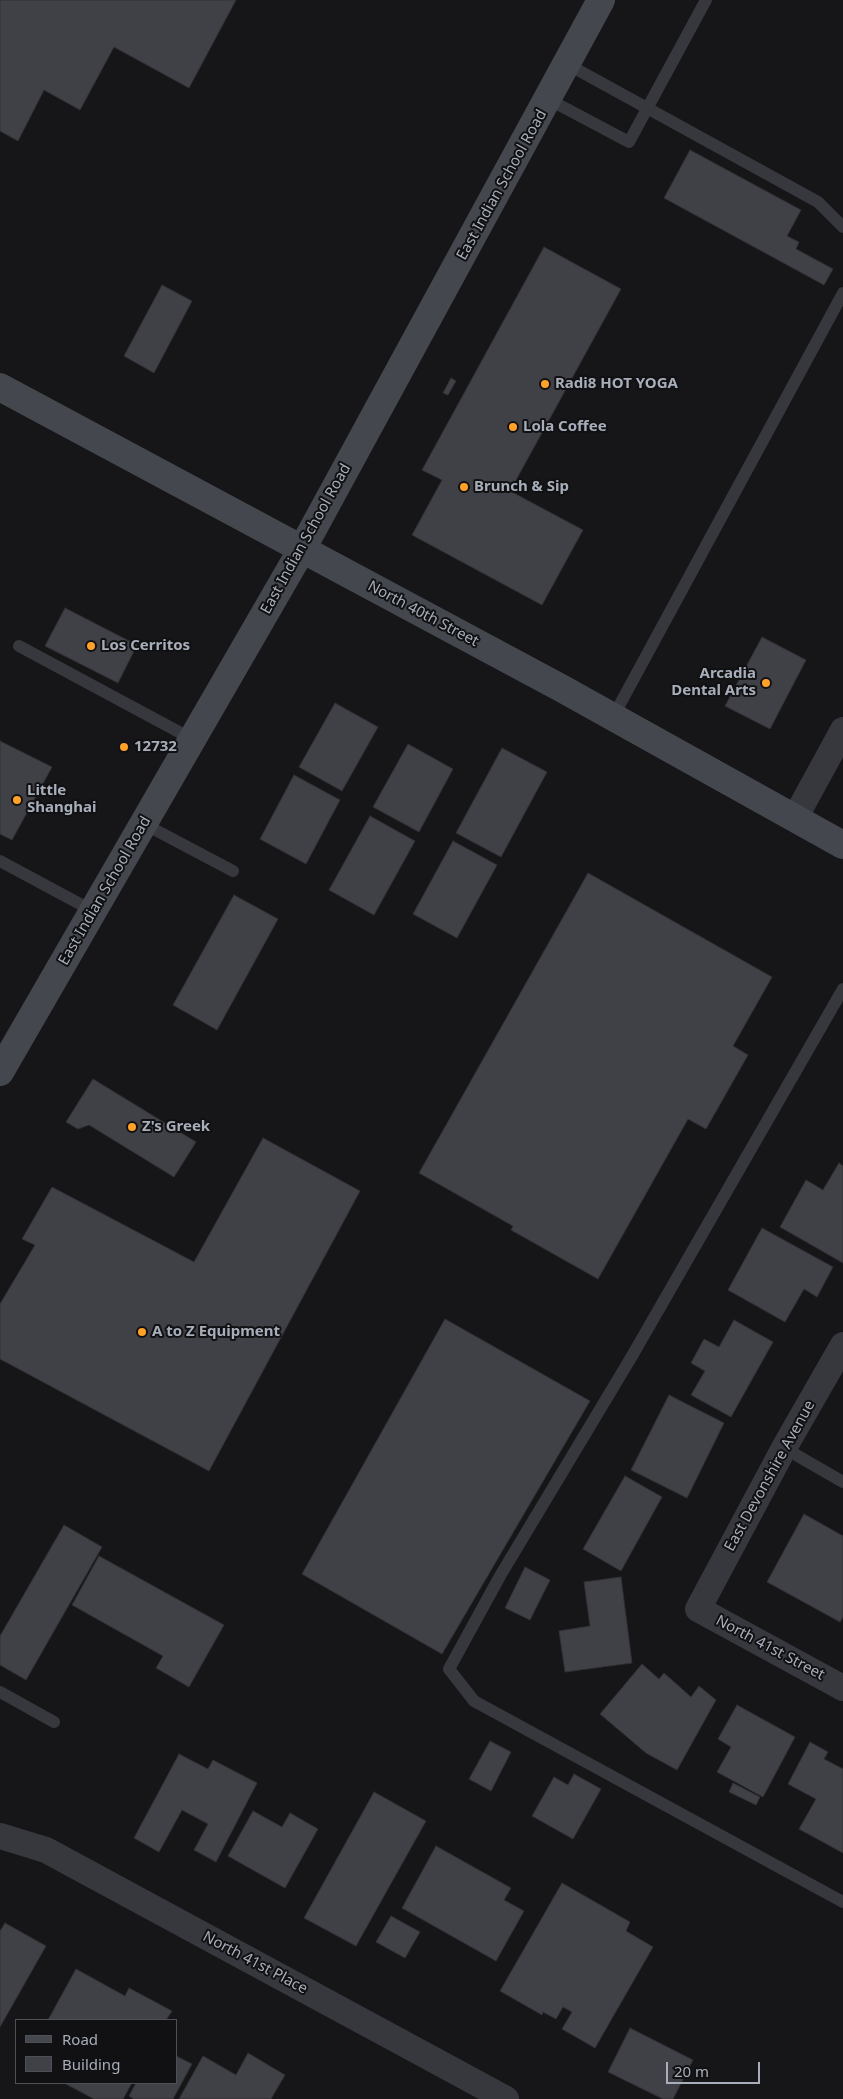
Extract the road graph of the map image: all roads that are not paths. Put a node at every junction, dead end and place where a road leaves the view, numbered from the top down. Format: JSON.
{"nodes":[{"id":1,"x":601,"y":0,"type":"edge"},
{"id":2,"x":706,"y":0,"type":"edge"},
{"id":3,"x":566,"y":64,"type":"junction"},
{"id":4,"x":548,"y":99,"type":"junction"},
{"id":5,"x":647,"y":109,"type":"junction"},
{"id":6,"x":843,"y":227,"type":"edge"},
{"id":7,"x":843,"y":292,"type":"edge"},
{"id":8,"x":0,"y":386,"type":"edge"},
{"id":9,"x":302,"y":549,"type":"junction"},
{"id":10,"x":20,"y":646,"type":"dead end"},
{"id":11,"x":614,"y":718,"type":"junction"},
{"id":12,"x":843,"y":730,"type":"edge"},
{"id":13,"x":192,"y":739,"type":"junction"},
{"id":14,"x":795,"y":818,"type":"junction"},
{"id":15,"x":144,"y":824,"type":"junction"},
{"id":16,"x":843,"y":845,"type":"edge"},
{"id":17,"x":0,"y":861,"type":"edge"},
{"id":18,"x":233,"y":871,"type":"dead end"},
{"id":19,"x":93,"y":911,"type":"junction"},
{"id":20,"x":843,"y":989,"type":"edge"},
{"id":21,"x":0,"y":1072,"type":"edge"},
{"id":22,"x":843,"y":1345,"type":"edge"},
{"id":23,"x":784,"y":1448,"type":"junction"},
{"id":24,"x":843,"y":1482,"type":"edge"},
{"id":25,"x":698,"y":1609,"type":"joint"},
{"id":26,"x":843,"y":1688,"type":"edge"},
{"id":27,"x":0,"y":1692,"type":"edge"},
{"id":28,"x":54,"y":1722,"type":"dead end"},
{"id":29,"x":0,"y":1836,"type":"edge"},
{"id":30,"x":843,"y":1902,"type":"edge"},
{"id":31,"x":506,"y":2099,"type":"edge"}],
"edges":[{"from":1,"to":3,"type":"main road","name":"East Indian School Road"},
{"from":2,"to":5,"type":"lane"},
{"from":3,"to":4,"type":"main road","name":"East Indian School Road"},
{"from":3,"to":5,"type":"lane"},
{"from":4,"to":5,"type":"lane"},
{"from":4,"to":9,"type":"main road","name":"East Indian School Road"},
{"from":5,"to":6,"type":"lane"},
{"from":7,"to":11,"type":"lane"},
{"from":8,"to":9,"type":"main road","name":"North 40th Street"},
{"from":9,"to":11,"type":"main road","name":"North 40th Street"},
{"from":9,"to":13,"type":"main road","name":"East Indian School Road"},
{"from":10,"to":13,"type":"lane"},
{"from":11,"to":14,"type":"main road","name":"North 40th Street"},
{"from":12,"to":14,"type":"street"},
{"from":13,"to":15,"type":"main road","name":"East Indian School Road"},
{"from":14,"to":16,"type":"main road","name":"North 40th Street"},
{"from":15,"to":18,"type":"lane"},
{"from":15,"to":19,"type":"main road","name":"East Indian School Road"},
{"from":17,"to":19,"type":"lane"},
{"from":19,"to":21,"type":"main road","name":"East Indian School Road"},
{"from":20,"to":30,"type":"lane"},
{"from":22,"to":23,"type":"street","name":"East Devonshire Avenue"},
{"from":23,"to":24,"type":"lane"},
{"from":23,"to":25,"type":"street","name":"East Devonshire Avenue"},
{"from":25,"to":26,"type":"street","name":"North 41st Street"},
{"from":27,"to":28,"type":"lane"},
{"from":29,"to":31,"type":"street","name":"North 41st Place"}]}
